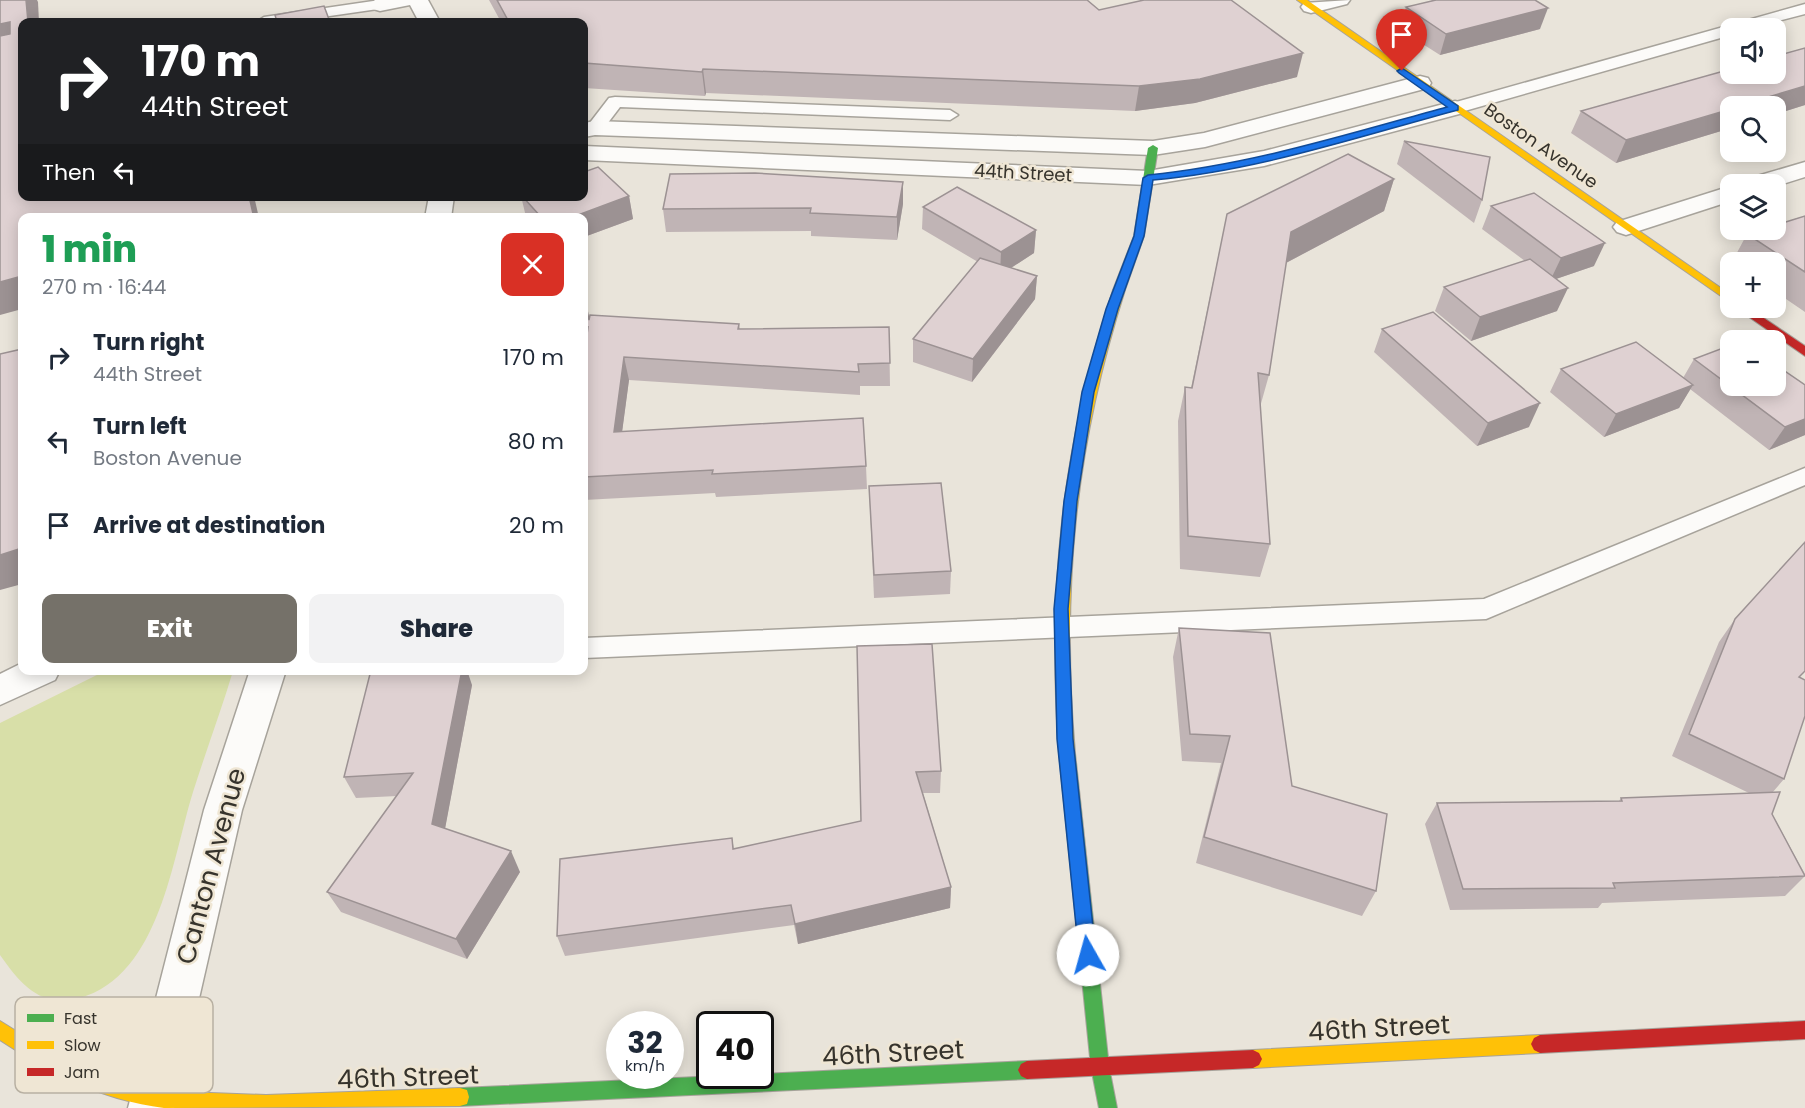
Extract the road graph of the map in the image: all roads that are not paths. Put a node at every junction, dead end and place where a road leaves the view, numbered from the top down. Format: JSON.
{"nodes":[{"id":1,"x":407,"y":0,"type":"edge"},
{"id":2,"x":418,"y":0,"type":"edge"},
{"id":3,"x":1340,"y":0,"type":"edge"},
{"id":4,"x":1306,"y":4,"type":"edge"},
{"id":5,"x":381,"y":9,"type":"edge"},
{"id":6,"x":1805,"y":9,"type":"edge"},
{"id":7,"x":287,"y":18,"type":"edge"},
{"id":8,"x":427,"y":18,"type":"edge"},
{"id":9,"x":1772,"y":18,"type":"edge"},
{"id":10,"x":1720,"y":33,"type":"edge"},
{"id":11,"x":1420,"y":83,"type":"junction"},
{"id":12,"x":1455,"y":108,"type":"junction"},
{"id":13,"x":950,"y":115,"type":"dead end"},
{"id":14,"x":589,"y":129,"type":"edge"},
{"id":15,"x":1153,"y":148,"type":"junction"},
{"id":16,"x":588,"y":153,"type":"edge"},
{"id":17,"x":1805,"y":169,"type":"edge"},
{"id":18,"x":1786,"y":175,"type":"edge"},
{"id":19,"x":1148,"y":178,"type":"junction"},
{"id":20,"x":1720,"y":197,"type":"edge"},
{"id":21,"x":1626,"y":227,"type":"junction"},
{"id":22,"x":1720,"y":292,"type":"edge"},
{"id":23,"x":1756,"y":318,"type":"edge"},
{"id":24,"x":1805,"y":352,"type":"edge"},
{"id":25,"x":1805,"y":476,"type":"edge"},
{"id":26,"x":1061,"y":626,"type":"junction"},
{"id":27,"x":588,"y":648,"type":"edge"},
{"id":28,"x":32,"y":675,"type":"edge"},
{"id":29,"x":266,"y":675,"type":"edge"},
{"id":30,"x":0,"y":690,"type":"edge"},
{"id":31,"x":178,"y":997,"type":"edge"},
{"id":32,"x":0,"y":1030,"type":"edge"},
{"id":33,"x":1805,"y":1030,"type":"edge"},
{"id":34,"x":15,"y":1042,"type":"edge"},
{"id":35,"x":1100,"y":1066,"type":"junction"},
{"id":36,"x":126,"y":1093,"type":"edge"},
{"id":37,"x":152,"y":1103,"type":"edge"},
{"id":38,"x":1108,"y":1108,"type":"edge"}],
"edges":[{"from":1,"to":5,"type":"street"},
{"from":2,"to":8,"type":"street"},
{"from":3,"to":4,"type":"street"},
{"from":4,"to":11,"type":"street","name":"Boston Avenue"},
{"from":5,"to":7,"type":"lane"},
{"from":6,"to":9,"type":"lane"},
{"from":10,"to":12,"type":"lane"},
{"from":11,"to":12,"type":"street","name":"Boston Avenue"},
{"from":11,"to":15,"type":"street","name":"44th Street"},
{"from":12,"to":19,"type":"street","name":"44th Street"},
{"from":12,"to":21,"type":"street","name":"Boston Avenue"},
{"from":13,"to":14,"type":"lane"},
{"from":14,"to":15,"type":"street","name":"44th Street"},
{"from":15,"to":19,"type":"street"},
{"from":16,"to":19,"type":"street","name":"44th Street"},
{"from":17,"to":18,"type":"street"},
{"from":19,"to":26,"type":"street"},
{"from":20,"to":21,"type":"street"},
{"from":21,"to":22,"type":"street","name":"Boston Avenue"},
{"from":23,"to":24,"type":"street"},
{"from":25,"to":26,"type":"lane"},
{"from":26,"to":27,"type":"lane"},
{"from":26,"to":35,"type":"street"},
{"from":28,"to":30,"type":"street"},
{"from":29,"to":31,"type":"street","name":"Canton Avenue"},
{"from":32,"to":34,"type":"street","name":"46th Street"},
{"from":33,"to":35,"type":"street","name":"46th Street"},
{"from":35,"to":37,"type":"street","name":"46th Street"},
{"from":35,"to":38,"type":"street"},
{"from":36,"to":37,"type":"street","name":"46th Street"}]}
